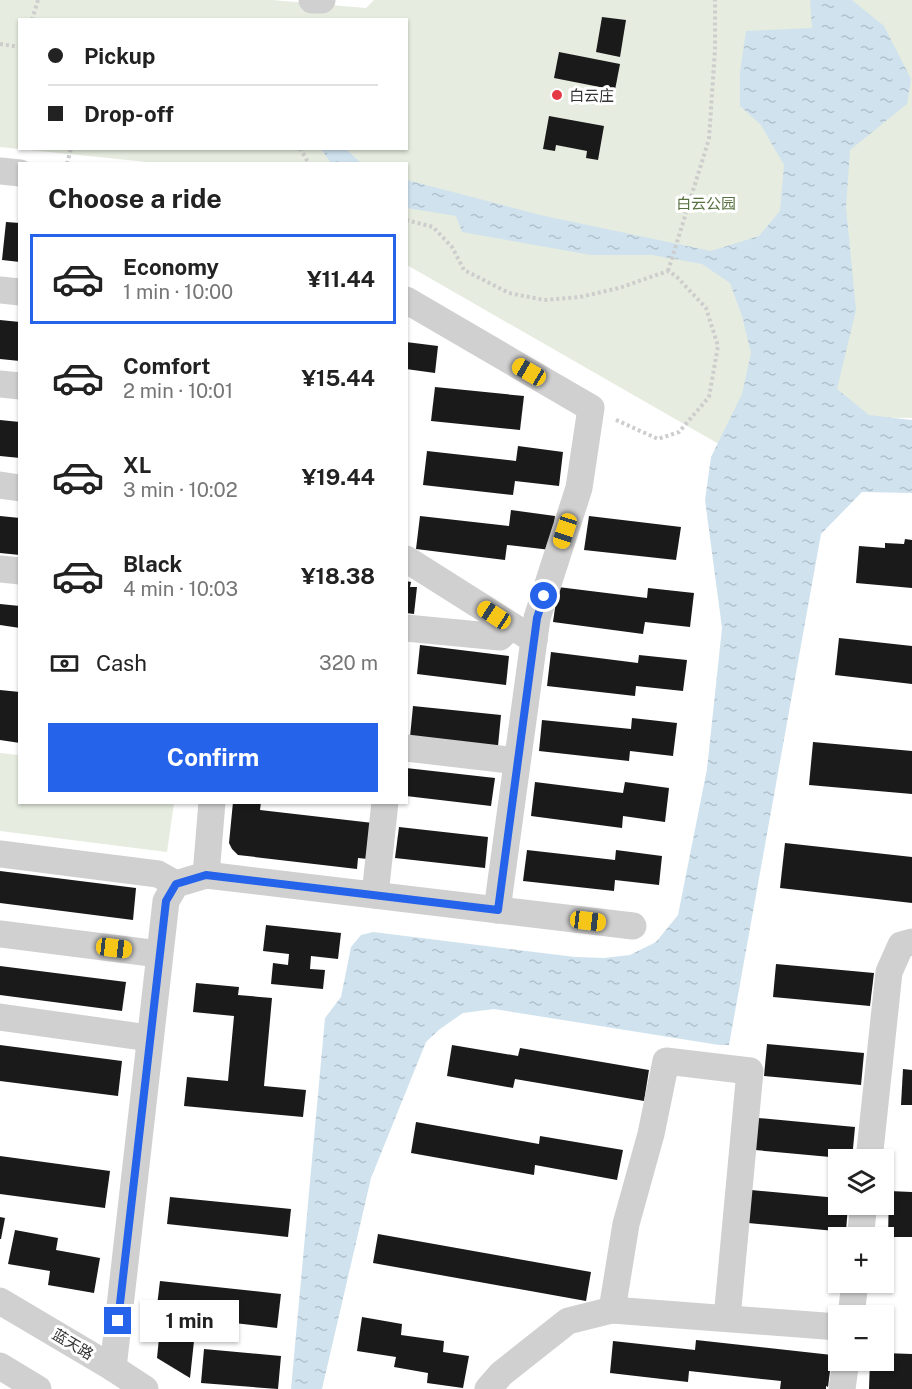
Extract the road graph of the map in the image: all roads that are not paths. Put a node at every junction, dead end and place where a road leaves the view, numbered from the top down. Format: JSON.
{"nodes":[{"id":1,"x":312,"y":0,"type":"edge"},
{"id":2,"x":322,"y":0,"type":"edge"},
{"id":3,"x":0,"y":171,"type":"edge"},
{"id":4,"x":18,"y":173,"type":"edge"},
{"id":5,"x":0,"y":290,"type":"edge"},
{"id":6,"x":18,"y":292,"type":"edge"},
{"id":7,"x":408,"y":301,"type":"edge"},
{"id":8,"x":0,"y":384,"type":"edge"},
{"id":9,"x":18,"y":386,"type":"edge"},
{"id":10,"x":0,"y":485,"type":"edge"},
{"id":11,"x":18,"y":488,"type":"edge"},
{"id":12,"x":408,"y":560,"type":"edge"},
{"id":13,"x":0,"y":569,"type":"edge"},
{"id":14,"x":18,"y":571,"type":"edge"},
{"id":15,"x":408,"y":628,"type":"edge"},
{"id":16,"x":522,"y":633,"type":"junction"},
{"id":17,"x":408,"y":748,"type":"edge"},
{"id":18,"x":518,"y":761,"type":"junction"},
{"id":19,"x":212,"y":804,"type":"edge"},
{"id":20,"x":385,"y":804,"type":"edge"},
{"id":21,"x":0,"y":854,"type":"edge"},
{"id":22,"x":206,"y":875,"type":"junction"},
{"id":23,"x":176,"y":884,"type":"junction"},
{"id":24,"x":375,"y":895,"type":"junction"},
{"id":25,"x":498,"y":910,"type":"junction"},
{"id":26,"x":633,"y":926,"type":"dead end"},
{"id":27,"x":0,"y":934,"type":"edge"},
{"id":28,"x":912,"y":942,"type":"edge"},
{"id":29,"x":159,"y":954,"type":"junction"},
{"id":30,"x":0,"y":1017,"type":"edge"},
{"id":31,"x":149,"y":1038,"type":"junction"},
{"id":32,"x":870,"y":1149,"type":"edge"},
{"id":33,"x":0,"y":1301,"type":"edge"},
{"id":34,"x":612,"y":1310,"type":"junction"},
{"id":35,"x":727,"y":1318,"type":"junction"},
{"id":36,"x":828,"y":1326,"type":"edge"},
{"id":37,"x":0,"y":1366,"type":"edge"},
{"id":38,"x":112,"y":1368,"type":"junction"},
{"id":39,"x":844,"y":1371,"type":"edge"},
{"id":40,"x":38,"y":1389,"type":"edge"},
{"id":41,"x":145,"y":1389,"type":"edge"},
{"id":42,"x":488,"y":1389,"type":"edge"},
{"id":43,"x":842,"y":1389,"type":"edge"}],
"edges":[{"from":1,"to":2,"type":"street"},
{"from":3,"to":4,"type":"street"},
{"from":5,"to":6,"type":"street"},
{"from":7,"to":16,"type":"street"},
{"from":8,"to":9,"type":"street"},
{"from":10,"to":11,"type":"street"},
{"from":12,"to":16,"type":"street"},
{"from":13,"to":14,"type":"street"},
{"from":15,"to":16,"type":"street"},
{"from":16,"to":18,"type":"street"},
{"from":17,"to":18,"type":"street"},
{"from":18,"to":25,"type":"street"},
{"from":19,"to":22,"type":"street"},
{"from":20,"to":24,"type":"street"},
{"from":21,"to":23,"type":"street"},
{"from":22,"to":23,"type":"street"},
{"from":22,"to":24,"type":"street"},
{"from":23,"to":29,"type":"street"},
{"from":24,"to":25,"type":"street"},
{"from":25,"to":26,"type":"street"},
{"from":27,"to":29,"type":"street"},
{"from":28,"to":32,"type":"street"},
{"from":29,"to":31,"type":"street"},
{"from":30,"to":31,"type":"street"},
{"from":31,"to":38,"type":"street"},
{"from":33,"to":38,"type":"street","name":"蓝天路"},
{"from":34,"to":35,"type":"street"},
{"from":34,"to":35,"type":"street"},
{"from":34,"to":42,"type":"street"},
{"from":35,"to":36,"type":"street"},
{"from":37,"to":40,"type":"street"},
{"from":38,"to":41,"type":"street","name":"蓝天路"},
{"from":39,"to":43,"type":"street"}]}
